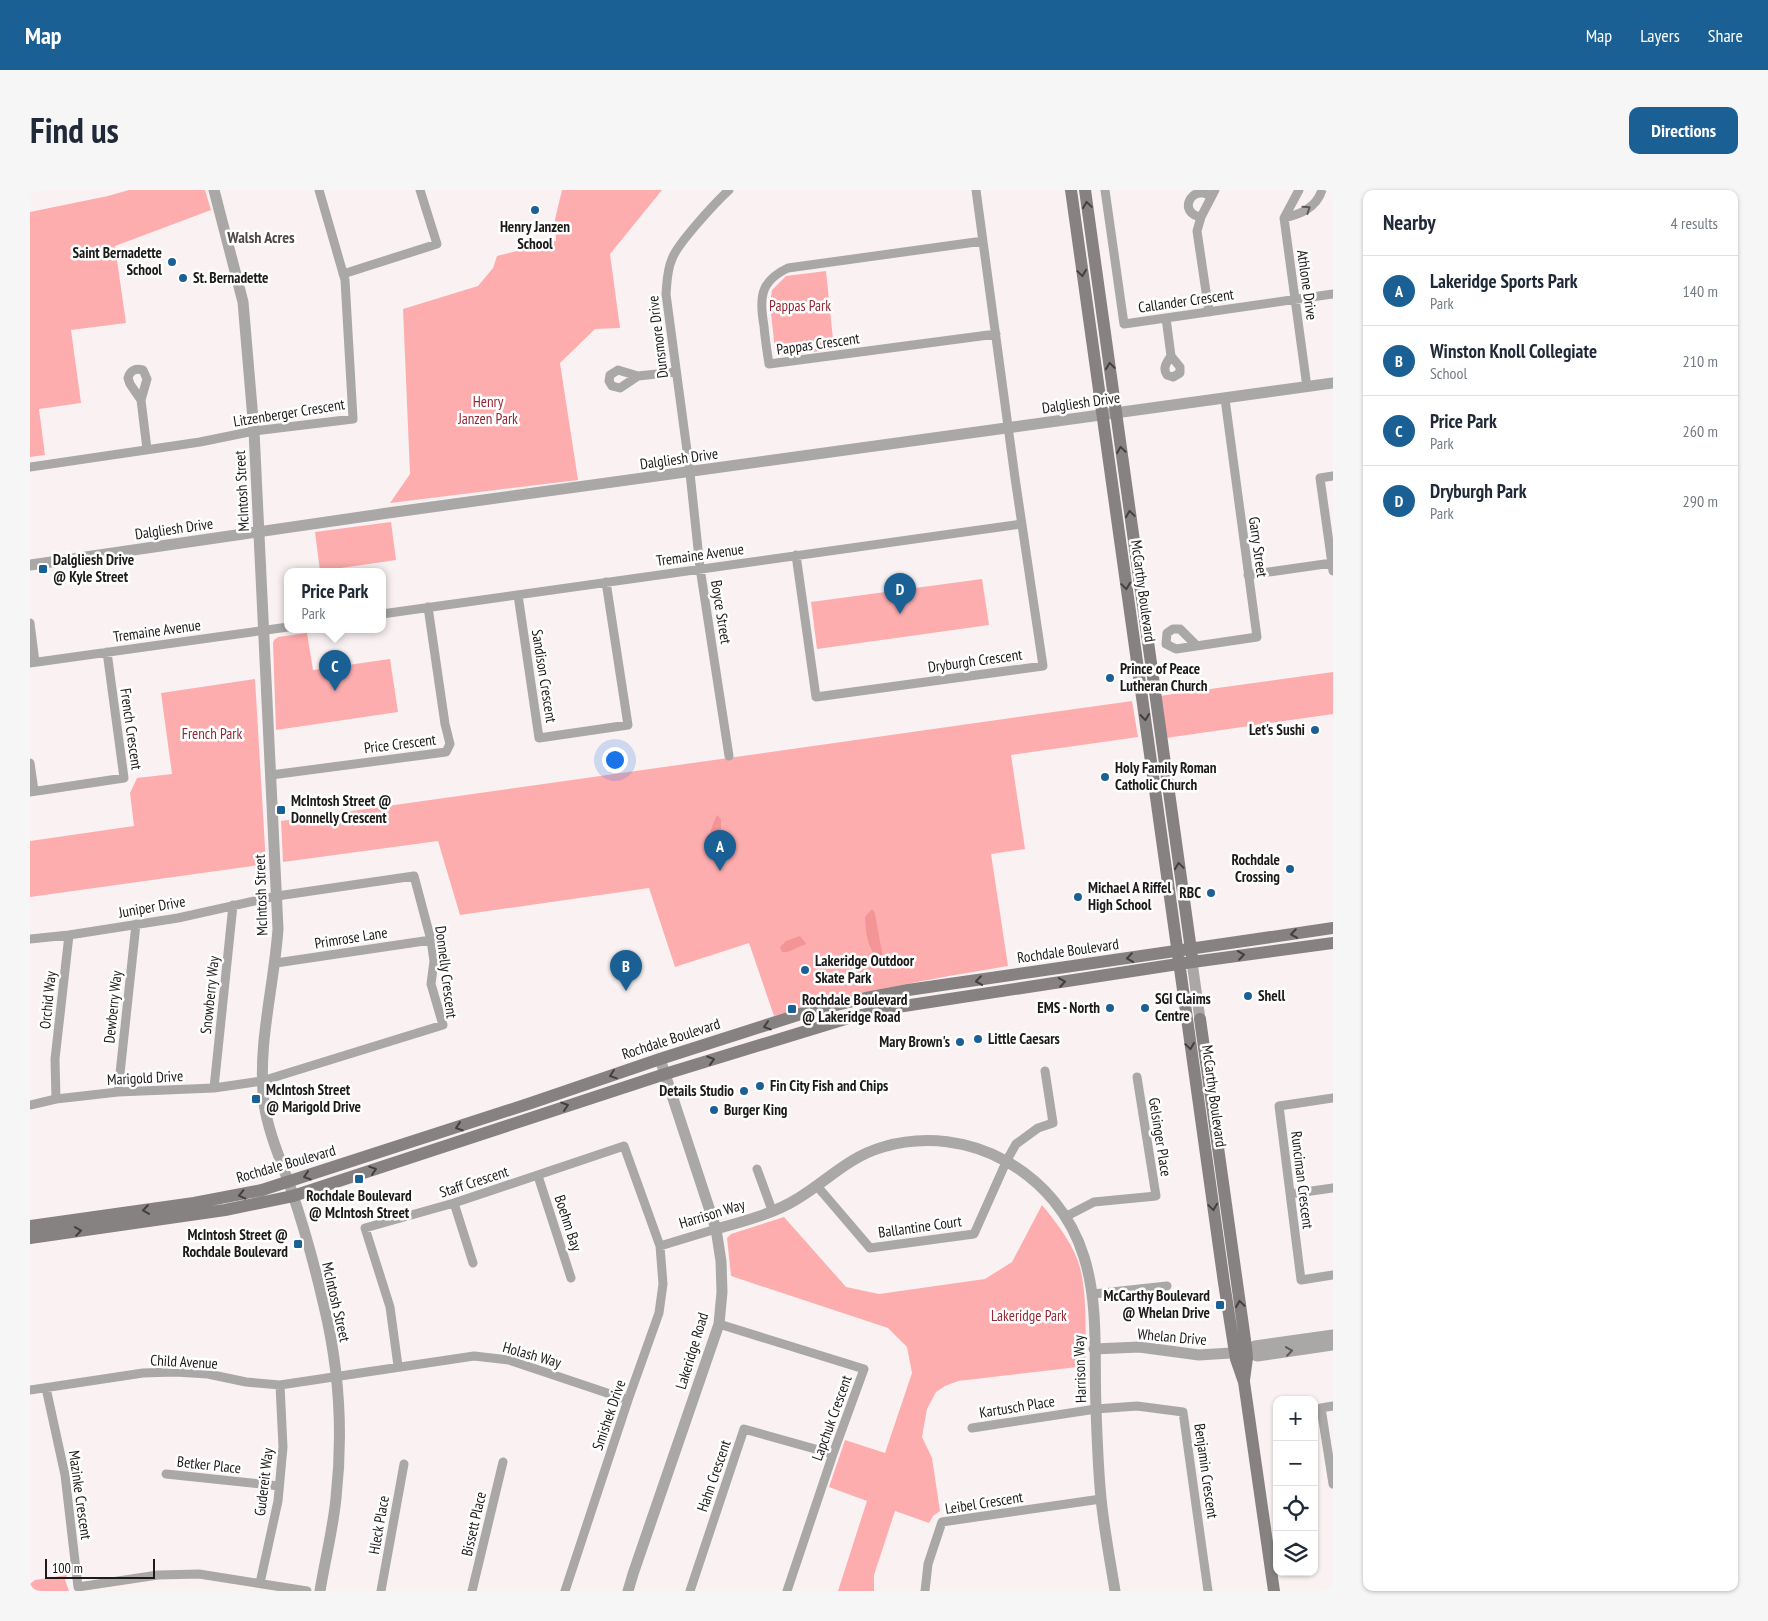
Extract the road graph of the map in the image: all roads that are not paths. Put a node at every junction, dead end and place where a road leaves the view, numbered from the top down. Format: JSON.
{"nodes":[{"id":1,"x":214,"y":190,"type":"edge"},
{"id":2,"x":319,"y":190,"type":"edge"},
{"id":3,"x":420,"y":190,"type":"edge"},
{"id":4,"x":729,"y":190,"type":"edge"},
{"id":5,"x":976,"y":190,"type":"edge"},
{"id":6,"x":1071,"y":190,"type":"edge"},
{"id":7,"x":1085,"y":190,"type":"edge"},
{"id":8,"x":1105,"y":190,"type":"edge"},
{"id":9,"x":1299,"y":190,"type":"edge"},
{"id":10,"x":1322,"y":190,"type":"edge"},
{"id":11,"x":1214,"y":193,"type":"edge"},
{"id":12,"x":1201,"y":218,"type":"junction"},
{"id":13,"x":1284,"y":218,"type":"junction"},
{"id":14,"x":983,"y":242,"type":"junction"},
{"id":15,"x":343,"y":274,"type":"junction"},
{"id":16,"x":1333,"y":294,"type":"edge"},
{"id":17,"x":1295,"y":300,"type":"junction"},
{"id":18,"x":1209,"y":312,"type":"junction"},
{"id":19,"x":1166,"y":318,"type":"junction"},
{"id":20,"x":996,"y":334,"type":"junction"},
{"id":21,"x":1171,"y":356,"type":"dead end"},
{"id":22,"x":676,"y":372,"type":"junction"},
{"id":23,"x":638,"y":376,"type":"dead end"},
{"id":24,"x":1333,"y":384,"type":"edge"},
{"id":25,"x":1307,"y":387,"type":"junction"},
{"id":26,"x":1225,"y":399,"type":"junction"},
{"id":27,"x":141,"y":400,"type":"dead end"},
{"id":28,"x":1117,"y":414,"type":"junction"},
{"id":29,"x":1102,"y":416,"type":"junction"},
{"id":30,"x":1009,"y":428,"type":"junction"},
{"id":31,"x":254,"y":431,"type":"junction"},
{"id":32,"x":147,"y":450,"type":"junction"},
{"id":33,"x":30,"y":467,"type":"edge"},
{"id":34,"x":690,"y":472,"type":"junction"},
{"id":35,"x":1333,"y":476,"type":"edge"},
{"id":36,"x":1021,"y":524,"type":"junction"},
{"id":37,"x":259,"y":532,"type":"junction"},
{"id":38,"x":796,"y":555,"type":"junction"},
{"id":39,"x":30,"y":565,"type":"edge"},
{"id":40,"x":1332,"y":567,"type":"edge"},
{"id":41,"x":700,"y":568,"type":"junction"},
{"id":42,"x":1248,"y":575,"type":"junction"},
{"id":43,"x":606,"y":582,"type":"junction"},
{"id":44,"x":518,"y":595,"type":"junction"},
{"id":45,"x":428,"y":607,"type":"junction"},
{"id":46,"x":386,"y":613,"type":"edge"},
{"id":47,"x":30,"y":623,"type":"edge"},
{"id":48,"x":284,"y":627,"type":"edge"},
{"id":49,"x":263,"y":630,"type":"junction"},
{"id":50,"x":1196,"y":645,"type":"dead end"},
{"id":51,"x":106,"y":652,"type":"junction"},
{"id":52,"x":33,"y":662,"type":"edge"},
{"id":53,"x":728,"y":756,"type":"dead end"},
{"id":54,"x":30,"y":763,"type":"edge"},
{"id":55,"x":271,"y":775,"type":"junction"},
{"id":56,"x":32,"y":791,"type":"edge"},
{"id":57,"x":277,"y":896,"type":"junction"},
{"id":58,"x":233,"y":905,"type":"junction"},
{"id":59,"x":136,"y":924,"type":"junction"},
{"id":60,"x":1333,"y":928,"type":"edge"},
{"id":61,"x":69,"y":935,"type":"junction"},
{"id":62,"x":30,"y":939,"type":"edge"},
{"id":63,"x":431,"y":940,"type":"junction"},
{"id":64,"x":1333,"y":943,"type":"edge"},
{"id":65,"x":1191,"y":955,"type":"junction"},
{"id":66,"x":1178,"y":957,"type":"junction"},
{"id":67,"x":276,"y":963,"type":"junction"},
{"id":68,"x":1200,"y":1019,"type":"joint"},
{"id":69,"x":660,"y":1059,"type":"junction"},
{"id":70,"x":1045,"y":1071,"type":"dead end"},
{"id":71,"x":665,"y":1074,"type":"junction"},
{"id":72,"x":1137,"y":1077,"type":"dead end"},
{"id":73,"x":262,"y":1081,"type":"junction"},
{"id":74,"x":214,"y":1088,"type":"junction"},
{"id":75,"x":118,"y":1092,"type":"junction"},
{"id":76,"x":1333,"y":1098,"type":"edge"},
{"id":77,"x":56,"y":1099,"type":"junction"},
{"id":78,"x":30,"y":1105,"type":"edge"},
{"id":79,"x":1006,"y":1160,"type":"junction"},
{"id":80,"x":757,"y":1169,"type":"dead end"},
{"id":81,"x":538,"y":1176,"type":"junction"},
{"id":82,"x":288,"y":1182,"type":"junction"},
{"id":83,"x":817,"y":1186,"type":"junction"},
{"id":84,"x":1333,"y":1188,"type":"edge"},
{"id":85,"x":1290,"y":1194,"type":"junction"},
{"id":86,"x":293,"y":1196,"type":"junction"},
{"id":87,"x":454,"y":1204,"type":"junction"},
{"id":88,"x":772,"y":1210,"type":"junction"},
{"id":89,"x":1065,"y":1217,"type":"junction"},
{"id":90,"x":30,"y":1226,"type":"edge"},
{"id":91,"x":716,"y":1229,"type":"junction"},
{"id":92,"x":30,"y":1238,"type":"edge"},
{"id":93,"x":660,"y":1246,"type":"junction"},
{"id":94,"x":472,"y":1263,"type":"dead end"},
{"id":95,"x":1333,"y":1276,"type":"edge"},
{"id":96,"x":571,"y":1278,"type":"dead end"},
{"id":97,"x":1167,"y":1286,"type":"dead end"},
{"id":98,"x":1093,"y":1294,"type":"junction"},
{"id":99,"x":718,"y":1324,"type":"junction"},
{"id":100,"x":1333,"y":1335,"type":"edge"},
{"id":101,"x":1333,"y":1345,"type":"edge"},
{"id":102,"x":1094,"y":1349,"type":"junction"},
{"id":103,"x":1241,"y":1353,"type":"junction"},
{"id":104,"x":398,"y":1366,"type":"junction"},
{"id":105,"x":336,"y":1376,"type":"junction"},
{"id":106,"x":280,"y":1384,"type":"junction"},
{"id":107,"x":46,"y":1388,"type":"junction"},
{"id":108,"x":30,"y":1390,"type":"edge"},
{"id":109,"x":628,"y":1400,"type":"junction"},
{"id":110,"x":1333,"y":1406,"type":"edge"},
{"id":111,"x":1096,"y":1409,"type":"junction"},
{"id":112,"x":972,"y":1428,"type":"dead end"},
{"id":113,"x":832,"y":1454,"type":"junction"},
{"id":114,"x":503,"y":1462,"type":"dead end"},
{"id":115,"x":404,"y":1464,"type":"dead end"},
{"id":116,"x":166,"y":1474,"type":"dead end"},
{"id":117,"x":1333,"y":1484,"type":"edge"},
{"id":118,"x":279,"y":1486,"type":"junction"},
{"id":119,"x":1101,"y":1499,"type":"junction"},
{"id":120,"x":260,"y":1582,"type":"junction"},
{"id":121,"x":307,"y":1591,"type":"edge"},
{"id":122,"x":320,"y":1591,"type":"edge"},
{"id":123,"x":381,"y":1591,"type":"edge"},
{"id":124,"x":472,"y":1591,"type":"edge"},
{"id":125,"x":566,"y":1591,"type":"edge"},
{"id":126,"x":628,"y":1591,"type":"edge"},
{"id":127,"x":690,"y":1591,"type":"edge"},
{"id":128,"x":787,"y":1591,"type":"edge"},
{"id":129,"x":925,"y":1591,"type":"edge"},
{"id":130,"x":1115,"y":1591,"type":"edge"},
{"id":131,"x":1208,"y":1591,"type":"edge"},
{"id":132,"x":1274,"y":1591,"type":"edge"}],
"edges":[{"from":1,"to":31,"type":"street","name":"McIntosh Street"},
{"from":2,"to":15,"type":"street","name":"Litzenberger Crescent"},
{"from":3,"to":15,"type":"street"},
{"from":4,"to":22,"type":"street","name":"Dunsmore Drive"},
{"from":5,"to":14,"type":"street"},
{"from":6,"to":29,"type":"main road","name":"McCarthy Boulevard","one_way":true},
{"from":28,"to":7,"type":"main road","name":"McCarthy Boulevard","one_way":true},
{"from":8,"to":19,"type":"street","name":"Callander Crescent"},
{"from":9,"to":13,"type":"street"},
{"from":13,"to":10,"type":"street","one_way":true},
{"from":11,"to":12,"type":"street"},
{"from":11,"to":12,"type":"street"},
{"from":12,"to":18,"type":"street"},
{"from":13,"to":17,"type":"street","name":"Athlone Drive"},
{"from":14,"to":20,"type":"street"},
{"from":14,"to":20,"type":"street","name":"Pappas Crescent"},
{"from":15,"to":31,"type":"street","name":"Litzenberger Crescent"},
{"from":16,"to":17,"type":"street","name":"Callander Crescent"},
{"from":17,"to":18,"type":"street","name":"Callander Crescent"},
{"from":17,"to":25,"type":"street","name":"Athlone Drive"},
{"from":18,"to":19,"type":"street","name":"Callander Crescent"},
{"from":19,"to":21,"type":"street"},
{"from":20,"to":30,"type":"street"},
{"from":22,"to":23,"type":"street"},
{"from":22,"to":34,"type":"street","name":"Dunsmore Drive"},
{"from":24,"to":25,"type":"street","name":"Dalgliesh Drive"},
{"from":25,"to":26,"type":"street","name":"Dalgliesh Drive"},
{"from":26,"to":28,"type":"street","name":"Dalgliesh Drive"},
{"from":26,"to":42,"type":"street","name":"Garry Street"},
{"from":27,"to":32,"type":"street"},
{"from":28,"to":29,"type":"street","name":"Dalgliesh Drive"},
{"from":65,"to":28,"type":"main road","name":"McCarthy Boulevard","one_way":true},
{"from":29,"to":30,"type":"street","name":"Dalgliesh Drive"},
{"from":29,"to":66,"type":"main road","name":"McCarthy Boulevard","one_way":true},
{"from":30,"to":34,"type":"street","name":"Dalgliesh Drive"},
{"from":30,"to":36,"type":"street","name":"Dryburgh Crescent"},
{"from":31,"to":32,"type":"street","name":"Litzenberger Crescent"},
{"from":31,"to":37,"type":"street","name":"McIntosh Street"},
{"from":32,"to":33,"type":"street","name":"Litzenberger Crescent"},
{"from":34,"to":37,"type":"street","name":"Dalgliesh Drive"},
{"from":34,"to":41,"type":"street","name":"Boyce Street"},
{"from":35,"to":40,"type":"street"},
{"from":36,"to":38,"type":"street","name":"Tremaine Avenue"},
{"from":36,"to":38,"type":"street","name":"Dryburgh Crescent"},
{"from":37,"to":39,"type":"street","name":"Dalgliesh Drive"},
{"from":37,"to":49,"type":"street","name":"McIntosh Street"},
{"from":38,"to":41,"type":"street","name":"Tremaine Avenue"},
{"from":40,"to":42,"type":"street"},
{"from":41,"to":43,"type":"street","name":"Tremaine Avenue"},
{"from":41,"to":53,"type":"street","name":"Boyce Street"},
{"from":42,"to":50,"type":"street","name":"Garry Street"},
{"from":43,"to":44,"type":"street","name":"Tremaine Avenue"},
{"from":43,"to":44,"type":"street","name":"Sandison Crescent"},
{"from":44,"to":45,"type":"street","name":"Tremaine Avenue"},
{"from":45,"to":46,"type":"street","name":"Tremaine Avenue"},
{"from":45,"to":55,"type":"street","name":"Price Crescent"},
{"from":47,"to":52,"type":"street"},
{"from":48,"to":49,"type":"street","name":"Tremaine Avenue"},
{"from":49,"to":51,"type":"street","name":"Tremaine Avenue"},
{"from":49,"to":55,"type":"street","name":"McIntosh Street"},
{"from":51,"to":52,"type":"street","name":"Tremaine Avenue"},
{"from":51,"to":56,"type":"street","name":"French Crescent"},
{"from":54,"to":56,"type":"street","name":"French Crescent"},
{"from":55,"to":57,"type":"street","name":"McIntosh Street"},
{"from":57,"to":58,"type":"street","name":"Juniper Drive"},
{"from":57,"to":63,"type":"street","name":"Donnelly Crescent"},
{"from":57,"to":67,"type":"street","name":"McIntosh Street"},
{"from":58,"to":59,"type":"street","name":"Juniper Drive"},
{"from":58,"to":74,"type":"street","name":"Snowberry Way"},
{"from":59,"to":61,"type":"street","name":"Juniper Drive"},
{"from":59,"to":75,"type":"street","name":"Dewberry Way"},
{"from":60,"to":65,"type":"main road","name":"Rochdale Boulevard","one_way":true},
{"from":61,"to":62,"type":"street","name":"Juniper Drive"},
{"from":61,"to":77,"type":"street","name":"Orchid Way"},
{"from":63,"to":67,"type":"street","name":"Primrose Lane"},
{"from":63,"to":73,"type":"street","name":"Donnelly Crescent"},
{"from":65,"to":64,"type":"main road","name":"Rochdale Boulevard","one_way":true},
{"from":65,"to":66,"type":"main road","name":"Rochdale Boulevard"},
{"from":65,"to":68,"type":"street","name":"McCarthy Boulevard"},
{"from":66,"to":69,"type":"main road","name":"Rochdale Boulevard","one_way":true},
{"from":71,"to":66,"type":"main road","name":"Rochdale Boulevard","one_way":true},
{"from":66,"to":103,"type":"main road","name":"McCarthy Boulevard","one_way":true},
{"from":67,"to":73,"type":"street","name":"McIntosh Street"},
{"from":103,"to":68,"type":"main road","name":"McCarthy Boulevard","one_way":true},
{"from":69,"to":71,"type":"street","name":"Lakeridge Road"},
{"from":69,"to":82,"type":"main road","name":"Rochdale Boulevard","one_way":true},
{"from":70,"to":79,"type":"street"},
{"from":86,"to":71,"type":"main road","name":"Rochdale Boulevard","one_way":true},
{"from":71,"to":91,"type":"street","name":"Lakeridge Road"},
{"from":72,"to":89,"type":"street","name":"Gelsinger Place"},
{"from":73,"to":74,"type":"street","name":"Marigold Drive"},
{"from":73,"to":82,"type":"street","name":"McIntosh Street"},
{"from":74,"to":75,"type":"street","name":"Marigold Drive"},
{"from":75,"to":77,"type":"street","name":"Marigold Drive"},
{"from":76,"to":85,"type":"street","name":"Runciman Crescent"},
{"from":77,"to":78,"type":"street","name":"Marigold Drive"},
{"from":79,"to":83,"type":"street","name":"Harrison Way"},
{"from":79,"to":83,"type":"street","name":"Ballantine Court"},
{"from":79,"to":89,"type":"street","name":"Harrison Way"},
{"from":80,"to":88,"type":"street"},
{"from":81,"to":87,"type":"street","name":"Staff Crescent"},
{"from":81,"to":93,"type":"street","name":"Staff Crescent"},
{"from":81,"to":96,"type":"street","name":"Boehm Bay"},
{"from":82,"to":86,"type":"street","name":"McIntosh Street"},
{"from":82,"to":90,"type":"main road","name":"Rochdale Boulevard","one_way":true},
{"from":83,"to":88,"type":"street","name":"Harrison Way"},
{"from":84,"to":85,"type":"street"},
{"from":85,"to":95,"type":"street","name":"Runciman Crescent"},
{"from":92,"to":86,"type":"main road","name":"Rochdale Boulevard","one_way":true},
{"from":86,"to":105,"type":"street","name":"McIntosh Street"},
{"from":87,"to":94,"type":"street"},
{"from":87,"to":104,"type":"street","name":"Staff Crescent"},
{"from":88,"to":91,"type":"street","name":"Harrison Way"},
{"from":89,"to":98,"type":"street","name":"Harrison Way"},
{"from":91,"to":93,"type":"street","name":"Harrison Way"},
{"from":91,"to":99,"type":"street","name":"Lakeridge Road"},
{"from":93,"to":109,"type":"street","name":"Smishek Drive"},
{"from":97,"to":98,"type":"street"},
{"from":98,"to":102,"type":"street","name":"Harrison Way"},
{"from":99,"to":113,"type":"street","name":"Lapchuk Crescent"},
{"from":99,"to":126,"type":"street","name":"Lakeridge Road"},
{"from":100,"to":103,"type":"street","name":"Whelan Drive"},
{"from":103,"to":101,"type":"street","name":"Whelan Drive","one_way":true},
{"from":102,"to":103,"type":"street","name":"Whelan Drive"},
{"from":102,"to":111,"type":"street","name":"Harrison Way"},
{"from":103,"to":132,"type":"main road","name":"McCarthy Boulevard"},
{"from":104,"to":105,"type":"street","name":"Holash Way"},
{"from":104,"to":109,"type":"street","name":"Holash Way"},
{"from":105,"to":106,"type":"street","name":"Child Avenue"},
{"from":105,"to":122,"type":"street","name":"McIntosh Street"},
{"from":106,"to":107,"type":"street","name":"Child Avenue"},
{"from":106,"to":118,"type":"street","name":"Gudereit Way"},
{"from":107,"to":108,"type":"street","name":"Child Avenue"},
{"from":107,"to":120,"type":"street","name":"Mazinke Crescent"},
{"from":109,"to":125,"type":"street","name":"Smishek Drive"},
{"from":110,"to":117,"type":"street"},
{"from":111,"to":112,"type":"street","name":"Kartusch Place"},
{"from":111,"to":119,"type":"street","name":"Harrison Way"},
{"from":111,"to":131,"type":"street","name":"Benjamin Crescent"},
{"from":113,"to":127,"type":"street","name":"Hahn Crescent"},
{"from":113,"to":128,"type":"street","name":"Lapchuk Crescent"},
{"from":114,"to":124,"type":"street","name":"Bissett Place"},
{"from":115,"to":123,"type":"street","name":"Hleck Place"},
{"from":116,"to":118,"type":"street","name":"Betker Place"},
{"from":118,"to":120,"type":"street","name":"Gudereit Way"},
{"from":119,"to":129,"type":"street","name":"Leibel Crescent"},
{"from":119,"to":130,"type":"street","name":"Harrison Way"},
{"from":120,"to":121,"type":"street","name":"Mazinke Crescent"}]}
